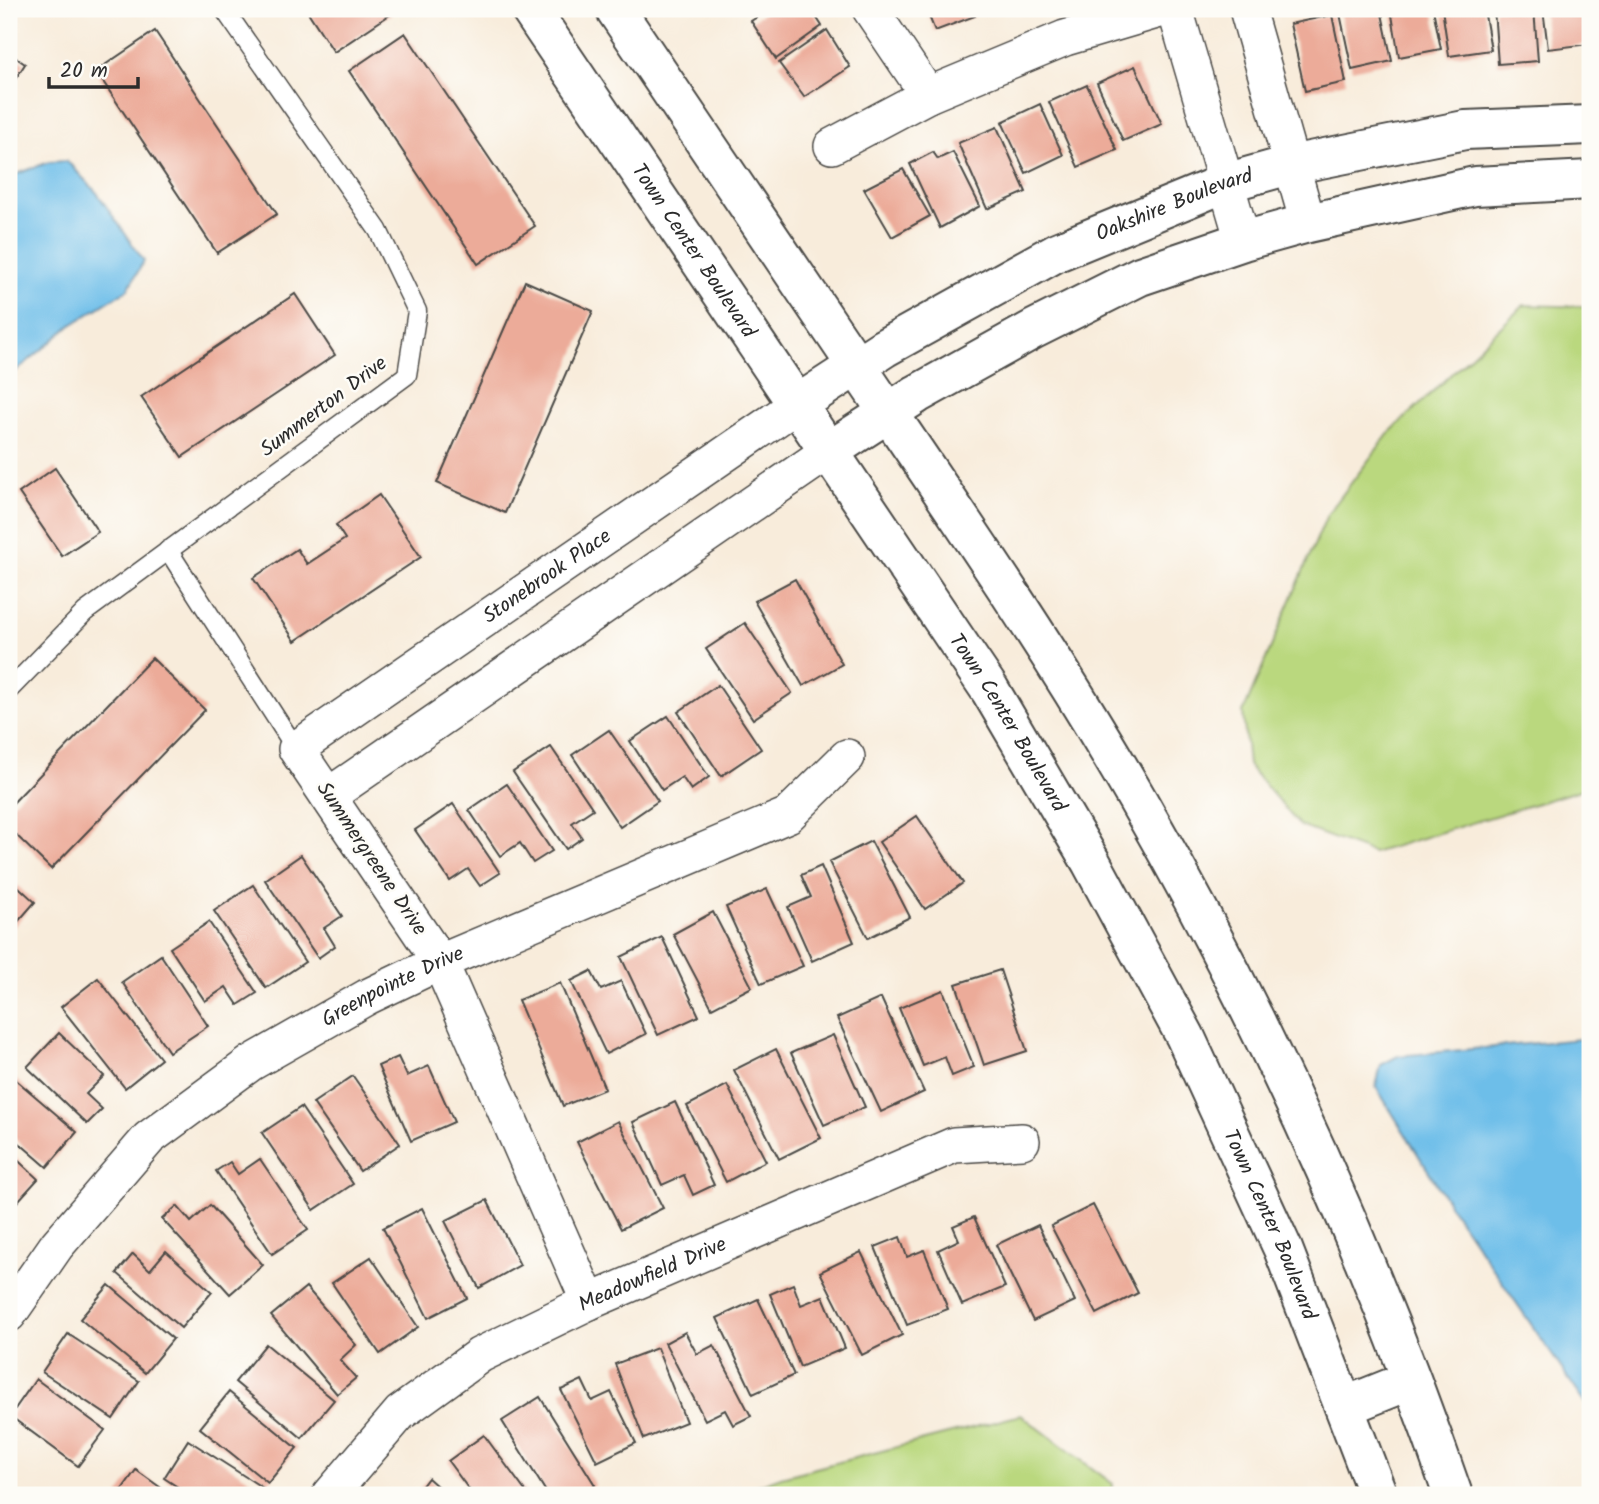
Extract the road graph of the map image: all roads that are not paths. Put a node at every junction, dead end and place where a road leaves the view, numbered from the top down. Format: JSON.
{"nodes":[{"id":1,"x":224,"y":9,"type":"edge"},
{"id":2,"x":530,"y":9,"type":"edge"},
{"id":3,"x":615,"y":9,"type":"edge"},
{"id":4,"x":870,"y":9,"type":"edge"},
{"id":5,"x":1163,"y":9,"type":"edge"},
{"id":6,"x":1175,"y":9,"type":"edge"},
{"id":7,"x":1247,"y":9,"type":"edge"},
{"id":8,"x":928,"y":95,"type":"junction"},
{"id":9,"x":1590,"y":125,"type":"edge"},
{"id":10,"x":832,"y":146,"type":"dead end"},
{"id":11,"x":1290,"y":165,"type":"junction"},
{"id":12,"x":1590,"y":180,"type":"edge"},
{"id":13,"x":1225,"y":183,"type":"junction"},
{"id":14,"x":1308,"y":223,"type":"junction"},
{"id":15,"x":1243,"y":241,"type":"junction"},
{"id":16,"x":857,"y":366,"type":"junction"},
{"id":17,"x":798,"y":404,"type":"junction"},
{"id":18,"x":889,"y":413,"type":"junction"},
{"id":19,"x":829,"y":451,"type":"junction"},
{"id":20,"x":168,"y":550,"type":"junction"},
{"id":21,"x":9,"y":690,"type":"edge"},
{"id":22,"x":296,"y":749,"type":"junction"},
{"id":23,"x":847,"y":757,"type":"dead end"},
{"id":24,"x":328,"y":796,"type":"junction"},
{"id":25,"x":440,"y":962,"type":"junction"},
{"id":26,"x":1022,"y":1141,"type":"dead end"},
{"id":27,"x":589,"y":1303,"type":"junction"},
{"id":28,"x":9,"y":1314,"type":"edge"},
{"id":29,"x":1411,"y":1380,"type":"junction"},
{"id":30,"x":1346,"y":1406,"type":"junction"},
{"id":31,"x":330,"y":1495,"type":"edge"},
{"id":32,"x":1378,"y":1495,"type":"edge"},
{"id":33,"x":1453,"y":1495,"type":"edge"}],
"edges":[{"from":1,"to":20,"type":"lane","name":"Summerton Drive"},
{"from":2,"to":17,"type":"main road","name":"Town Center Boulevard"},
{"from":3,"to":16,"type":"main road"},
{"from":4,"to":8,"type":"street"},
{"from":5,"to":8,"type":"street"},
{"from":6,"to":13,"type":"street"},
{"from":7,"to":11,"type":"street"},
{"from":8,"to":10,"type":"street"},
{"from":9,"to":11,"type":"main road","name":"Oakshire Boulevard"},
{"from":11,"to":13,"type":"main road","name":"Oakshire Boulevard"},
{"from":11,"to":14,"type":"street"},
{"from":12,"to":14,"type":"main road"},
{"from":13,"to":15,"type":"street"},
{"from":13,"to":16,"type":"main road","name":"Oakshire Boulevard"},
{"from":14,"to":15,"type":"main road"},
{"from":15,"to":18,"type":"main road"},
{"from":16,"to":17,"type":"main road","name":"Oakshire Boulevard"},
{"from":16,"to":18,"type":"main road"},
{"from":17,"to":19,"type":"main road","name":"Town Center Boulevard"},
{"from":17,"to":22,"type":"street","name":"Stonebrook Place"},
{"from":18,"to":19,"type":"main road"},
{"from":18,"to":29,"type":"main road"},
{"from":19,"to":24,"type":"street"},
{"from":19,"to":30,"type":"main road","name":"Town Center Boulevard"},
{"from":20,"to":21,"type":"lane","name":"Summerton Drive"},
{"from":20,"to":22,"type":"lane","name":"Summergreene Drive"},
{"from":22,"to":24,"type":"street","name":"Summergreene Drive"},
{"from":23,"to":25,"type":"street","name":"Greenpointe Drive"},
{"from":24,"to":25,"type":"street","name":"Summergreene Drive"},
{"from":25,"to":27,"type":"street","name":"Summergreene Drive"},
{"from":25,"to":28,"type":"street","name":"Greenpointe Drive"},
{"from":26,"to":27,"type":"street","name":"Meadowfield Drive"},
{"from":27,"to":31,"type":"street","name":"Meadowfield Drive"},
{"from":29,"to":30,"type":"main road"},
{"from":29,"to":33,"type":"main road"},
{"from":30,"to":32,"type":"main road","name":"Town Center Boulevard"}]}
